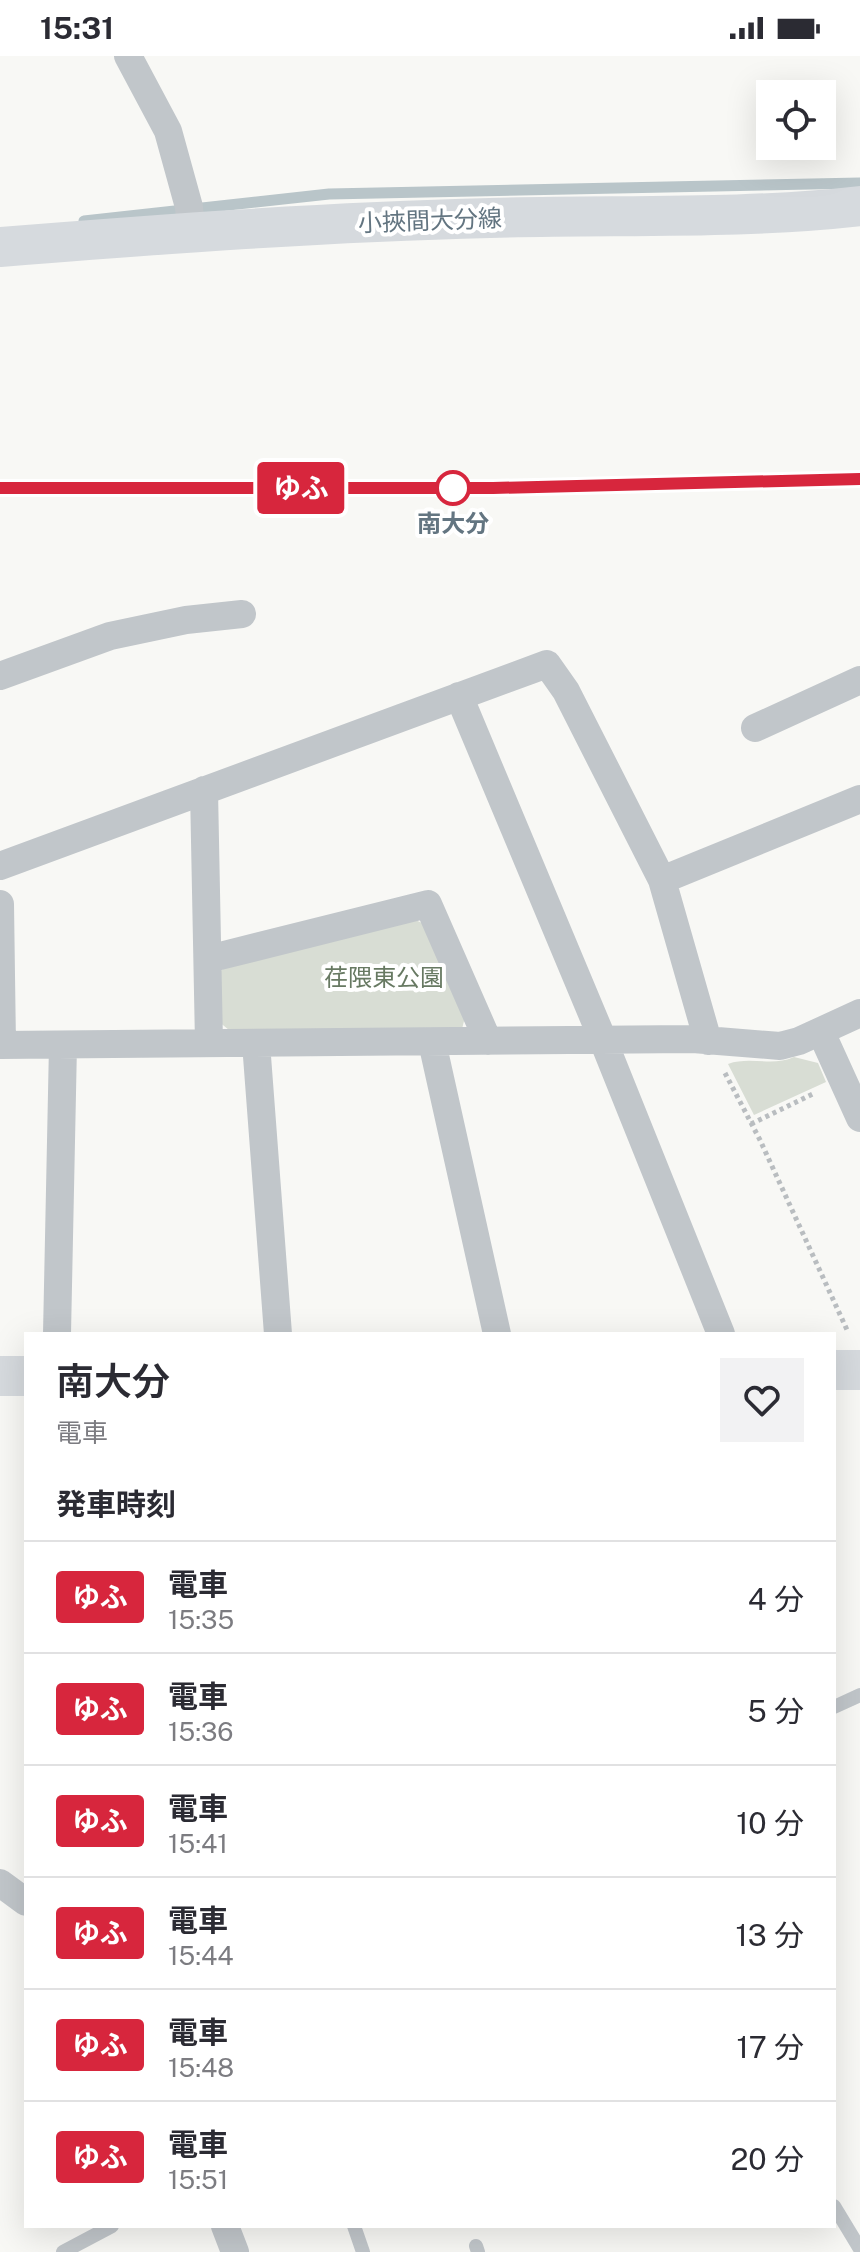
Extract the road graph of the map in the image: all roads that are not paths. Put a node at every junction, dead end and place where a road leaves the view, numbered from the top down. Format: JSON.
{"nodes":[{"id":1,"x":128,"y":56,"type":"edge"},
{"id":2,"x":860,"y":206,"type":"edge"},
{"id":3,"x":191,"y":232,"type":"junction"},
{"id":4,"x":0,"y":247,"type":"edge"},
{"id":5,"x":242,"y":614,"type":"dead end"},
{"id":6,"x":0,"y":676,"type":"edge"},
{"id":7,"x":860,"y":680,"type":"edge"},
{"id":8,"x":459,"y":696,"type":"junction"},
{"id":9,"x":755,"y":728,"type":"dead end"},
{"id":10,"x":204,"y":790,"type":"junction"},
{"id":11,"x":860,"y":799,"type":"edge"},
{"id":12,"x":0,"y":866,"type":"edge"},
{"id":13,"x":662,"y":880,"type":"junction"},
{"id":14,"x":0,"y":904,"type":"edge"},
{"id":15,"x":208,"y":959,"type":"junction"},
{"id":16,"x":860,"y":1013,"type":"edge"},
{"id":17,"x":821,"y":1032,"type":"junction"},
{"id":18,"x":603,"y":1040,"type":"junction"},
{"id":19,"x":488,"y":1041,"type":"junction"},
{"id":20,"x":708,"y":1041,"type":"junction"},
{"id":21,"x":432,"y":1042,"type":"junction"},
{"id":22,"x":209,"y":1043,"type":"junction"},
{"id":23,"x":256,"y":1043,"type":"junction"},
{"id":24,"x":1,"y":1045,"type":"edge"},
{"id":25,"x":63,"y":1045,"type":"junction"},
{"id":26,"x":860,"y":1118,"type":"edge"},
{"id":27,"x":57,"y":1332,"type":"edge"},
{"id":28,"x":278,"y":1332,"type":"edge"},
{"id":29,"x":497,"y":1332,"type":"edge"},
{"id":30,"x":720,"y":1332,"type":"edge"},
{"id":31,"x":0,"y":1376,"type":"edge"},
{"id":32,"x":24,"y":1376,"type":"edge"},
{"id":33,"x":860,"y":1695,"type":"edge"},
{"id":34,"x":836,"y":1706,"type":"edge"},
{"id":35,"x":0,"y":1883,"type":"edge"},
{"id":36,"x":24,"y":1901,"type":"edge"},
{"id":37,"x":836,"y":2209,"type":"edge"},
{"id":38,"x":108,"y":2228,"type":"edge"},
{"id":39,"x":226,"y":2228,"type":"edge"},
{"id":40,"x":355,"y":2228,"type":"edge"},
{"id":41,"x":860,"y":2249,"type":"edge"},
{"id":42,"x":63,"y":2252,"type":"edge"},
{"id":43,"x":235,"y":2252,"type":"edge"},
{"id":44,"x":363,"y":2252,"type":"edge"}],
"edges":[{"from":1,"to":3,"type":"street"},
{"from":2,"to":3,"type":"main road","name":"小挾間大分線"},
{"from":3,"to":4,"type":"main road","name":"小挾間大分線"},
{"from":5,"to":6,"type":"street"},
{"from":7,"to":9,"type":"street"},
{"from":8,"to":10,"type":"street"},
{"from":8,"to":13,"type":"street"},
{"from":8,"to":18,"type":"street"},
{"from":10,"to":12,"type":"street"},
{"from":10,"to":15,"type":"street"},
{"from":11,"to":13,"type":"street"},
{"from":13,"to":20,"type":"street"},
{"from":14,"to":24,"type":"street"},
{"from":15,"to":19,"type":"street"},
{"from":15,"to":22,"type":"street"},
{"from":16,"to":17,"type":"street"},
{"from":17,"to":20,"type":"street"},
{"from":17,"to":26,"type":"street"},
{"from":18,"to":19,"type":"street"},
{"from":18,"to":20,"type":"street"},
{"from":18,"to":30,"type":"street"},
{"from":19,"to":21,"type":"street"},
{"from":21,"to":23,"type":"street"},
{"from":21,"to":29,"type":"street"},
{"from":22,"to":23,"type":"street"},
{"from":22,"to":25,"type":"street"},
{"from":23,"to":28,"type":"street"},
{"from":24,"to":25,"type":"street"},
{"from":25,"to":27,"type":"street"},
{"from":31,"to":32,"type":"main road"},
{"from":33,"to":34,"type":"lane"},
{"from":35,"to":36,"type":"street"},
{"from":37,"to":41,"type":"lane"},
{"from":38,"to":42,"type":"lane"},
{"from":39,"to":43,"type":"street"},
{"from":40,"to":44,"type":"lane"}]}
